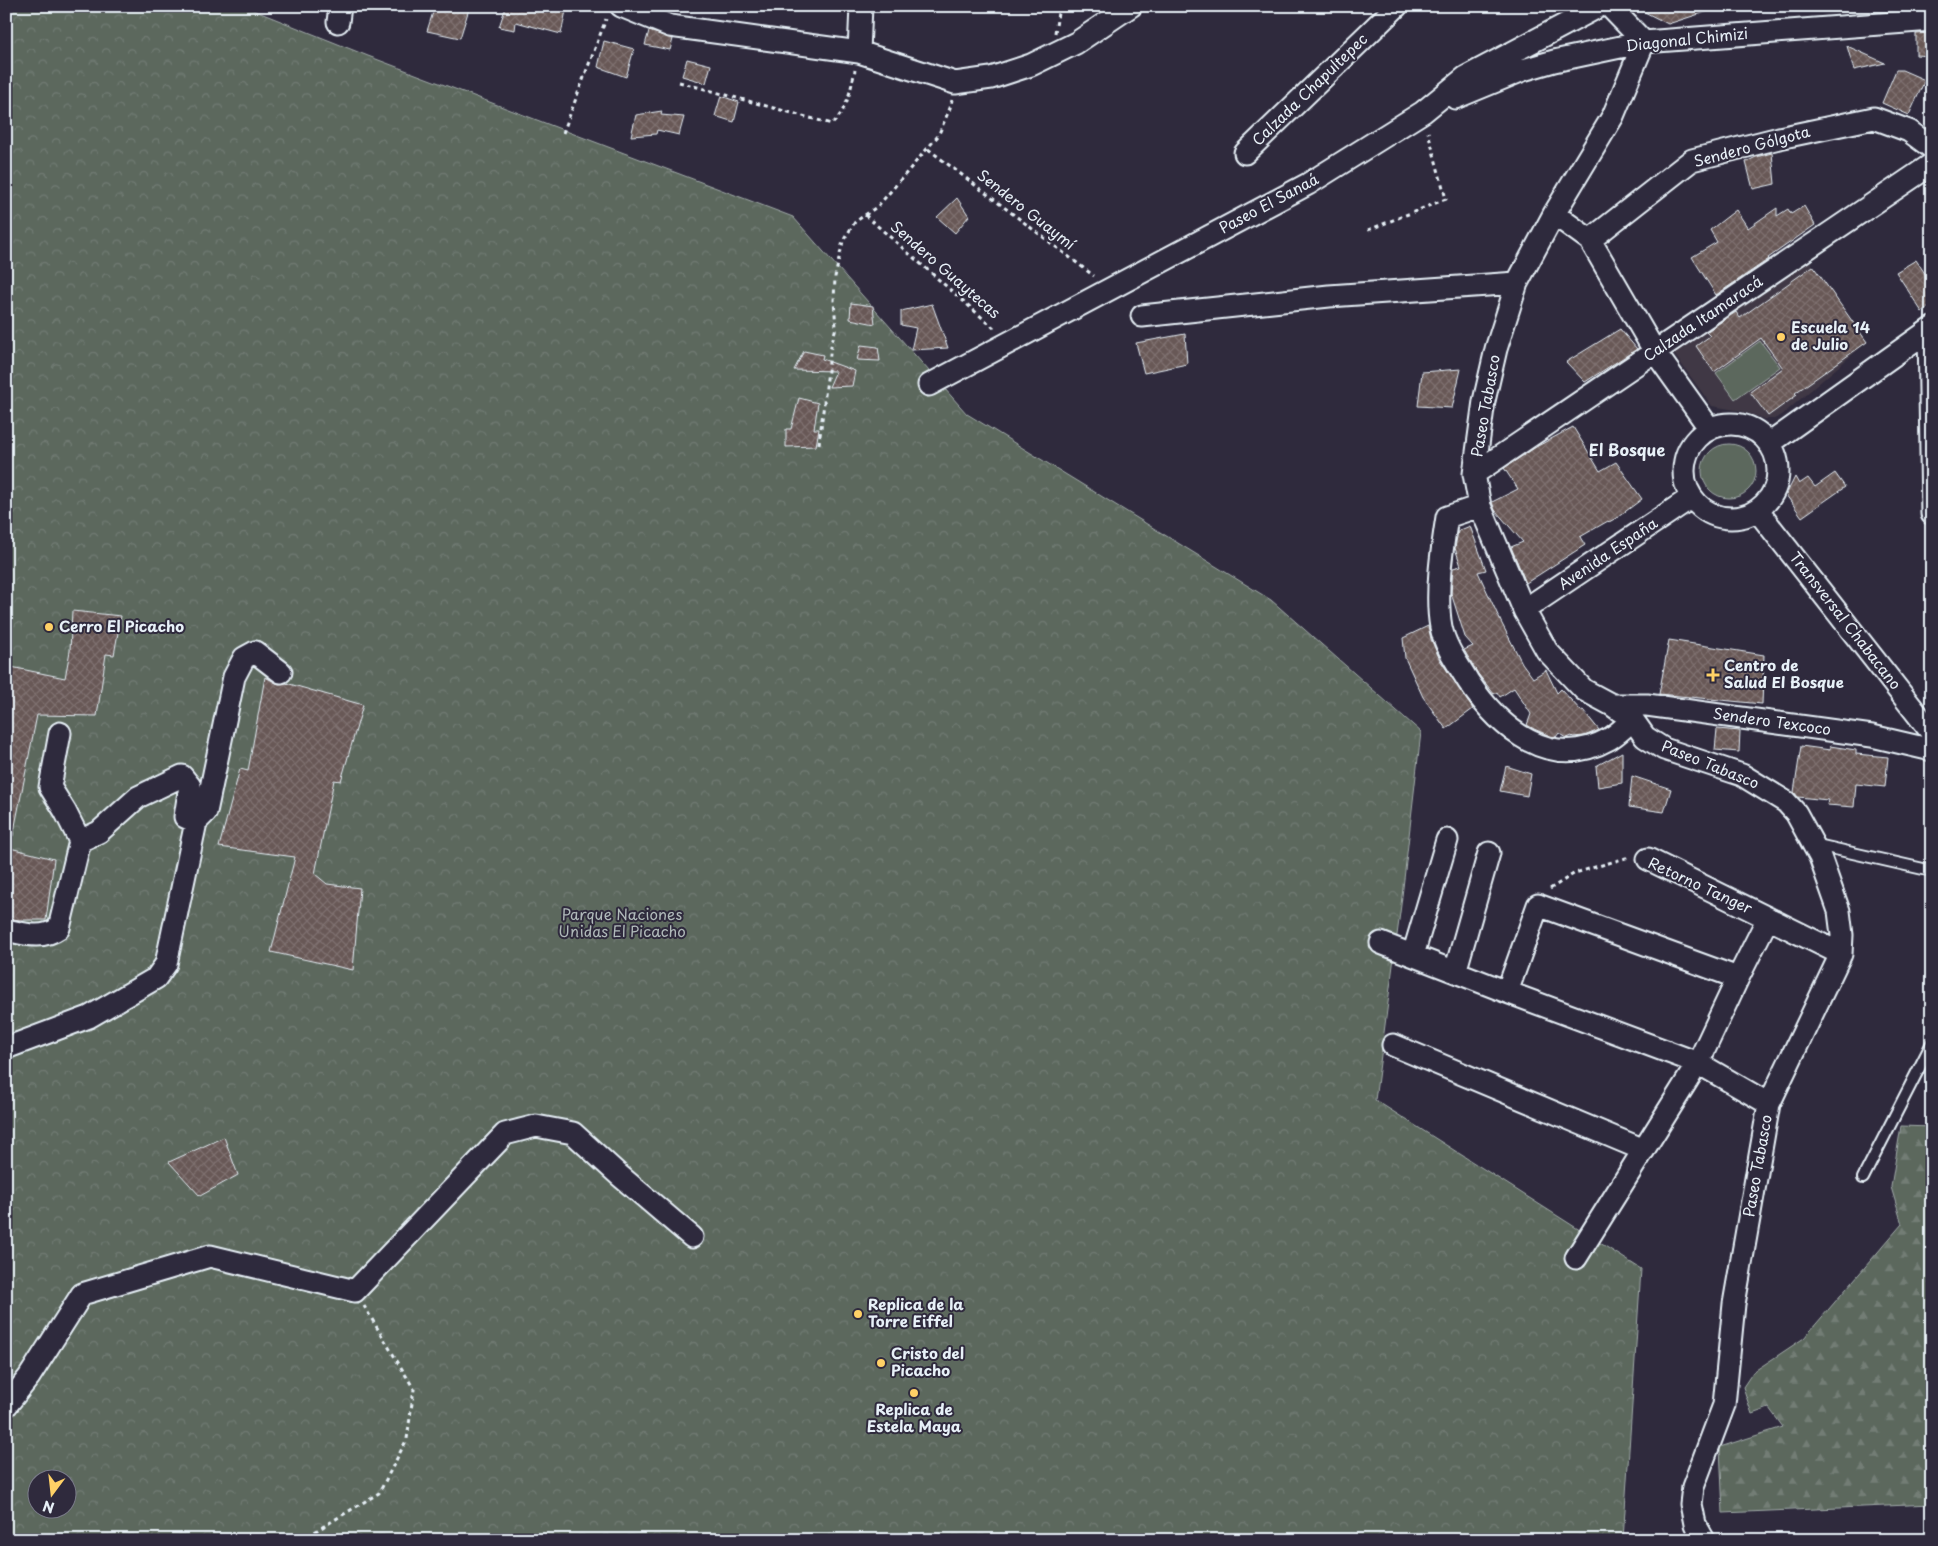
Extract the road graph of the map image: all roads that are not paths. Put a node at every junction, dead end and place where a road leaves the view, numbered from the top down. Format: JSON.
{"nodes":[{"id":1,"x":861,"y":6,"type":"edge"},
{"id":2,"x":1131,"y":6,"type":"edge"},
{"id":3,"x":1397,"y":6,"type":"edge"},
{"id":4,"x":1600,"y":6,"type":"edge"},
{"id":5,"x":1608,"y":6,"type":"edge"},
{"id":6,"x":614,"y":11,"type":"edge"},
{"id":7,"x":1932,"y":20,"type":"edge"},
{"id":8,"x":1644,"y":42,"type":"junction"},
{"id":9,"x":859,"y":52,"type":"junction"},
{"id":10,"x":1423,"y":112,"type":"junction"},
{"id":11,"x":1932,"y":148,"type":"edge"},
{"id":12,"x":1245,"y":153,"type":"dead end"},
{"id":13,"x":1932,"y":164,"type":"edge"},
{"id":14,"x":1554,"y":214,"type":"junction"},
{"id":15,"x":1590,"y":240,"type":"junction"},
{"id":16,"x":1518,"y":283,"type":"junction"},
{"id":17,"x":1142,"y":316,"type":"dead end"},
{"id":18,"x":1930,"y":329,"type":"edge"},
{"id":19,"x":1655,"y":352,"type":"junction"},
{"id":20,"x":929,"y":385,"type":"dead end"},
{"id":21,"x":1710,"y":429,"type":"junction"},
{"id":22,"x":1769,"y":444,"type":"junction"},
{"id":23,"x":1474,"y":474,"type":"junction"},
{"id":24,"x":1692,"y":497,"type":"junction"},
{"id":25,"x":1480,"y":506,"type":"junction"},
{"id":26,"x":1932,"y":509,"type":"edge"},
{"id":27,"x":1757,"y":510,"type":"junction"},
{"id":28,"x":1932,"y":514,"type":"edge"},
{"id":29,"x":1524,"y":610,"type":"junction"},
{"id":30,"x":282,"y":672,"type":"dead end"},
{"id":31,"x":1612,"y":704,"type":"junction"},
{"id":32,"x":1633,"y":720,"type":"junction"},
{"id":33,"x":60,"y":733,"type":"dead end"},
{"id":34,"x":1932,"y":733,"type":"edge"},
{"id":35,"x":1932,"y":750,"type":"edge"},
{"id":36,"x":196,"y":822,"type":"junction"},
{"id":37,"x":1447,"y":840,"type":"dead end"},
{"id":38,"x":80,"y":841,"type":"junction"},
{"id":39,"x":1813,"y":844,"type":"junction"},
{"id":40,"x":1489,"y":853,"type":"dead end"},
{"id":41,"x":1648,"y":859,"type":"road end"},
{"id":42,"x":1932,"y":871,"type":"edge"},
{"id":43,"x":1768,"y":918,"type":"junction"},
{"id":44,"x":6,"y":930,"type":"edge"},
{"id":45,"x":1381,"y":942,"type":"dead end"},
{"id":46,"x":1840,"y":954,"type":"junction"},
{"id":47,"x":1413,"y":955,"type":"junction"},
{"id":48,"x":1455,"y":972,"type":"junction"},
{"id":49,"x":1738,"y":978,"type":"junction"},
{"id":50,"x":1507,"y":992,"type":"junction"},
{"id":51,"x":1932,"y":1044,"type":"edge"},
{"id":52,"x":1392,"y":1045,"type":"dead end"},
{"id":53,"x":6,"y":1048,"type":"edge"},
{"id":54,"x":1698,"y":1063,"type":"junction"},
{"id":55,"x":1769,"y":1104,"type":"junction"},
{"id":56,"x":1644,"y":1150,"type":"junction"},
{"id":57,"x":1863,"y":1178,"type":"dead end"},
{"id":58,"x":692,"y":1237,"type":"dead end"},
{"id":59,"x":1576,"y":1258,"type":"dead end"},
{"id":60,"x":6,"y":1406,"type":"edge"},
{"id":61,"x":1704,"y":1540,"type":"edge"}],
"edges":[{"from":1,"to":9,"type":"street"},
{"from":2,"to":9,"type":"street"},
{"from":3,"to":12,"type":"street","name":"Calzada Chapultepec"},
{"from":4,"to":10,"type":"street","name":"Paseo El Sanaá"},
{"from":5,"to":8,"type":"street"},
{"from":6,"to":9,"type":"street"},
{"from":7,"to":8,"type":"street","name":"Diagonal Chimizi"},
{"from":8,"to":10,"type":"street","name":"Diagonal Chimizi"},
{"from":8,"to":14,"type":"street","name":"Paseo Tabasco"},
{"from":10,"to":20,"type":"street","name":"Paseo El Sanaá"},
{"from":11,"to":15,"type":"street","name":"Sendero Gólgota"},
{"from":13,"to":19,"type":"street","name":"Calzada Itamaracá"},
{"from":14,"to":15,"type":"street"},
{"from":14,"to":16,"type":"street","name":"Paseo Tabasco"},
{"from":15,"to":19,"type":"street"},
{"from":16,"to":17,"type":"street"},
{"from":16,"to":23,"type":"street","name":"Paseo Tabasco"},
{"from":18,"to":22,"type":"street"},
{"from":18,"to":26,"type":"street"},
{"from":19,"to":21,"type":"street"},
{"from":19,"to":23,"type":"street","name":"Calzada Itamaracá"},
{"from":21,"to":22,"type":"street"},
{"from":21,"to":24,"type":"street"},
{"from":22,"to":27,"type":"street"},
{"from":23,"to":25,"type":"street","name":"Paseo Tabasco"},
{"from":24,"to":27,"type":"street"},
{"from":24,"to":29,"type":"street","name":"Avenida España"},
{"from":25,"to":29,"type":"street","name":"Paseo Tabasco"},
{"from":25,"to":32,"type":"street"},
{"from":26,"to":28,"type":"street"},
{"from":27,"to":34,"type":"street","name":"Transversal Chabacano"},
{"from":29,"to":31,"type":"street","name":"Paseo Tabasco"},
{"from":30,"to":36,"type":"street"},
{"from":31,"to":32,"type":"street","name":"Paseo Tabasco"},
{"from":31,"to":35,"type":"street","name":"Sendero Texcoco"},
{"from":32,"to":39,"type":"street","name":"Paseo Tabasco"},
{"from":33,"to":38,"type":"street"},
{"from":36,"to":38,"type":"street"},
{"from":36,"to":53,"type":"street"},
{"from":37,"to":47,"type":"street"},
{"from":38,"to":44,"type":"street"},
{"from":39,"to":42,"type":"lane"},
{"from":39,"to":46,"type":"street","name":"Paseo Tabasco"},
{"from":40,"to":48,"type":"street"},
{"from":41,"to":43,"type":"street","name":"Retorno Tanger"},
{"from":43,"to":46,"type":"street","name":"Retorno Tanger"},
{"from":43,"to":49,"type":"street"},
{"from":45,"to":47,"type":"street"},
{"from":46,"to":55,"type":"street","name":"Paseo Tabasco"},
{"from":47,"to":48,"type":"street"},
{"from":48,"to":50,"type":"street"},
{"from":49,"to":50,"type":"street"},
{"from":49,"to":54,"type":"street"},
{"from":50,"to":54,"type":"street"},
{"from":51,"to":57,"type":"lane"},
{"from":52,"to":56,"type":"street"},
{"from":54,"to":55,"type":"street"},
{"from":54,"to":56,"type":"street"},
{"from":55,"to":61,"type":"street","name":"Paseo Tabasco"},
{"from":56,"to":59,"type":"street"},
{"from":58,"to":60,"type":"street"}]}
